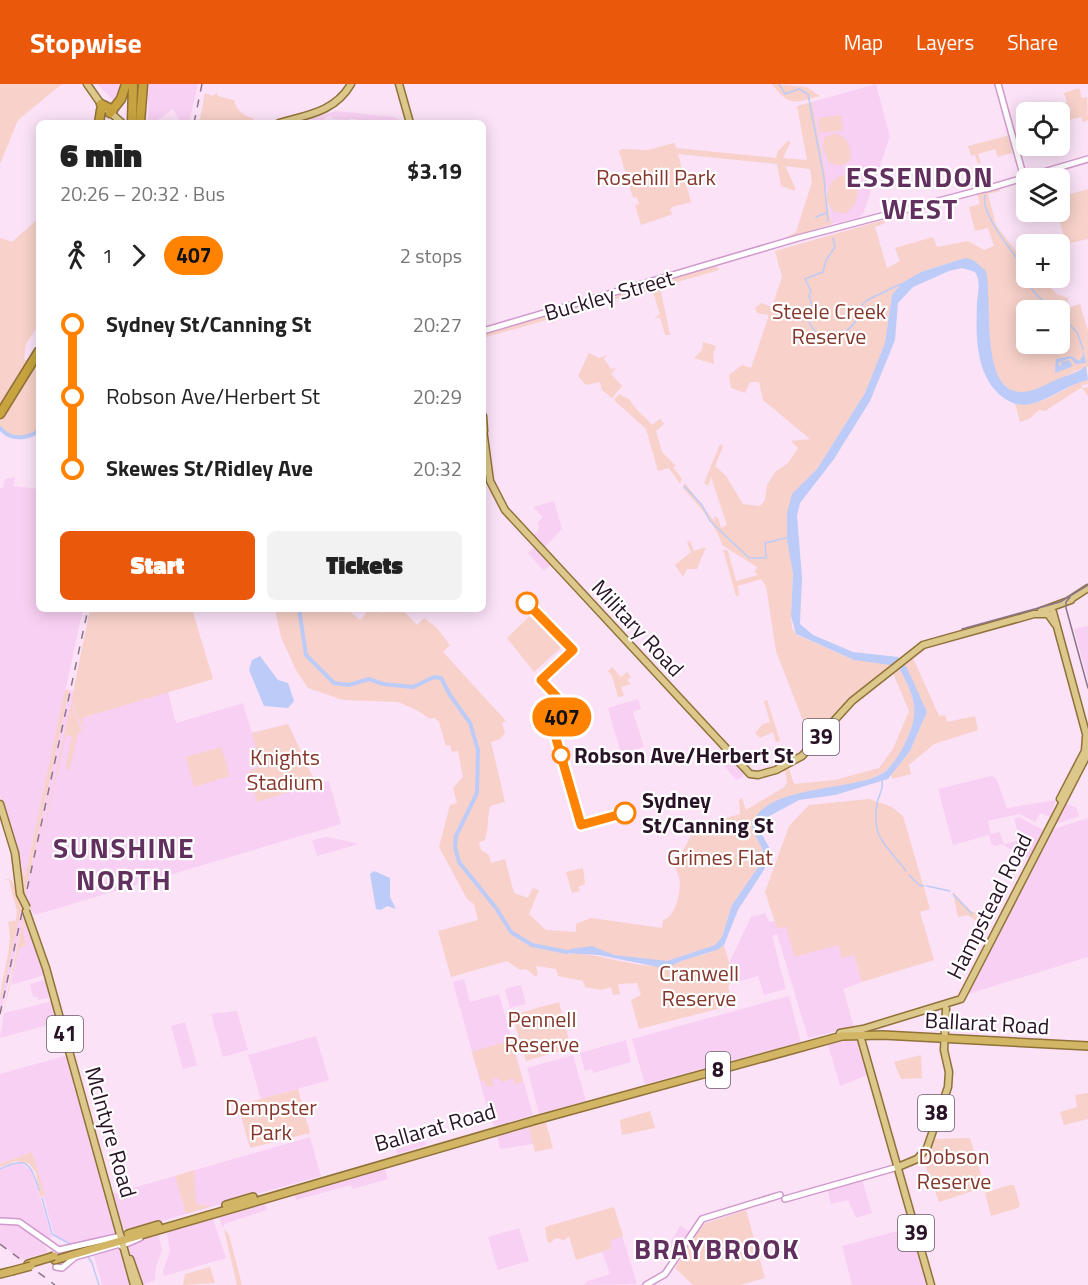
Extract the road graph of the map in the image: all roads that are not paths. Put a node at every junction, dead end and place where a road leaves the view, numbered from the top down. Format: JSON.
{"nodes":[{"id":1,"x":85,"y":84,"type":"edge"},
{"id":2,"x":126,"y":84,"type":"edge"},
{"id":3,"x":133,"y":84,"type":"edge"},
{"id":4,"x":138,"y":84,"type":"edge"},
{"id":5,"x":143,"y":84,"type":"edge"},
{"id":6,"x":352,"y":84,"type":"edge"},
{"id":7,"x":399,"y":84,"type":"edge"},
{"id":8,"x":998,"y":84,"type":"edge"},
{"id":9,"x":105,"y":114,"type":"edge"},
{"id":10,"x":136,"y":120,"type":"edge"},
{"id":11,"x":136,"y":120,"type":"edge"},
{"id":12,"x":137,"y":120,"type":"edge"},
{"id":13,"x":289,"y":120,"type":"edge"},
{"id":14,"x":297,"y":120,"type":"edge"},
{"id":15,"x":409,"y":120,"type":"edge"},
{"id":16,"x":1088,"y":159,"type":"edge"},
{"id":17,"x":1021,"y":168,"type":"edge"},
{"id":18,"x":1058,"y":168,"type":"edge"},
{"id":19,"x":1016,"y":180,"type":"edge"},
{"id":20,"x":486,"y":331,"type":"edge"},
{"id":21,"x":36,"y":348,"type":"edge"},
{"id":22,"x":36,"y":354,"type":"edge"},
{"id":23,"x":29,"y":362,"type":"junction"},
{"id":24,"x":0,"y":405,"type":"edge"},
{"id":25,"x":0,"y":414,"type":"edge"},
{"id":26,"x":486,"y":453,"type":"edge"},
{"id":27,"x":1088,"y":588,"type":"edge"},
{"id":28,"x":1050,"y":612,"type":"junction"},
{"id":29,"x":1087,"y":739,"type":"edge"},
{"id":30,"x":1087,"y":751,"type":"edge"},
{"id":31,"x":0,"y":804,"type":"edge"},
{"id":32,"x":942,"y":1006,"type":"junction"},
{"id":33,"x":860,"y":1032,"type":"junction"},
{"id":34,"x":941,"y":1042,"type":"junction"},
{"id":35,"x":1088,"y":1046,"type":"edge"},
{"id":36,"x":895,"y":1166,"type":"junction"},
{"id":37,"x":230,"y":1206,"type":"junction"},
{"id":38,"x":0,"y":1221,"type":"edge"},
{"id":39,"x":123,"y":1241,"type":"junction"},
{"id":40,"x":48,"y":1245,"type":"junction"},
{"id":41,"x":104,"y":1248,"type":"junction"},
{"id":42,"x":53,"y":1260,"type":"junction"},
{"id":43,"x":0,"y":1273,"type":"edge"},
{"id":44,"x":656,"y":1284,"type":"edge"},
{"id":45,"x":134,"y":1285,"type":"edge"},
{"id":46,"x":139,"y":1285,"type":"edge"},
{"id":47,"x":646,"y":1285,"type":"edge"},
{"id":48,"x":931,"y":1285,"type":"edge"}],
"edges":[{"from":1,"to":9,"type":"main road"},
{"from":2,"to":9,"type":"highway"},
{"from":3,"to":10,"type":"highway"},
{"from":4,"to":11,"type":"highway"},
{"from":5,"to":12,"type":"highway"},
{"from":6,"to":13,"type":"main road"},
{"from":6,"to":14,"type":"main road"},
{"from":7,"to":15,"type":"main road"},
{"from":8,"to":17,"type":"main road"},
{"from":16,"to":18,"type":"main road","name":"Buckley Street"},
{"from":19,"to":20,"type":"main road","name":"Buckley Street"},
{"from":21,"to":23,"type":"highway"},
{"from":22,"to":23,"type":"highway"},
{"from":23,"to":24,"type":"highway"},
{"from":23,"to":25,"type":"highway"},
{"from":26,"to":28,"type":"main road","name":"Military Road","number":"39"},
{"from":27,"to":28,"type":"main road"},
{"from":28,"to":29,"type":"main road"},
{"from":29,"to":30,"type":"main road"},
{"from":30,"to":32,"type":"main road","name":"Hampstead Road"},
{"from":31,"to":39,"type":"main road","name":"McIntyre Road","number":"41","bridge":true},
{"from":32,"to":33,"type":"main road"},
{"from":32,"to":34,"type":"main road","number":"38"},
{"from":33,"to":34,"type":"highway","name":"Ballarat Road","number":"8"},
{"from":33,"to":36,"type":"main road"},
{"from":33,"to":37,"type":"highway","name":"Ballarat Road","number":"8"},
{"from":33,"to":37,"type":"highway","name":"Ballarat Road","number":"8"},
{"from":34,"to":35,"type":"highway","name":"Ballarat Road","number":"8"},
{"from":34,"to":36,"type":"main road","number":"38"},
{"from":36,"to":44,"type":"main road","number":"38"},
{"from":36,"to":48,"type":"main road","number":"39"},
{"from":37,"to":39,"type":"highway","name":"Ballarat Road","number":"8"},
{"from":37,"to":39,"type":"highway","name":"Ballarat Road","number":"8"},
{"from":38,"to":40,"type":"main road"},
{"from":39,"to":40,"type":"main road"},
{"from":39,"to":41,"type":"highway","name":"Ballarat Road","number":"8"},
{"from":39,"to":42,"type":"highway","name":"Ballarat Road","number":"8"},
{"from":39,"to":45,"type":"main road","number":"41"},
{"from":39,"to":46,"type":"main road","number":"41"},
{"from":40,"to":42,"type":"main road"},
{"from":41,"to":42,"type":"highway","name":"Ballarat Road","number":"8"},
{"from":41,"to":42,"type":"main road"},
{"from":42,"to":43,"type":"highway","name":"Ballarat Road","number":"8","bridge":true},
{"from":44,"to":47,"type":"main road","number":"38"}]}
